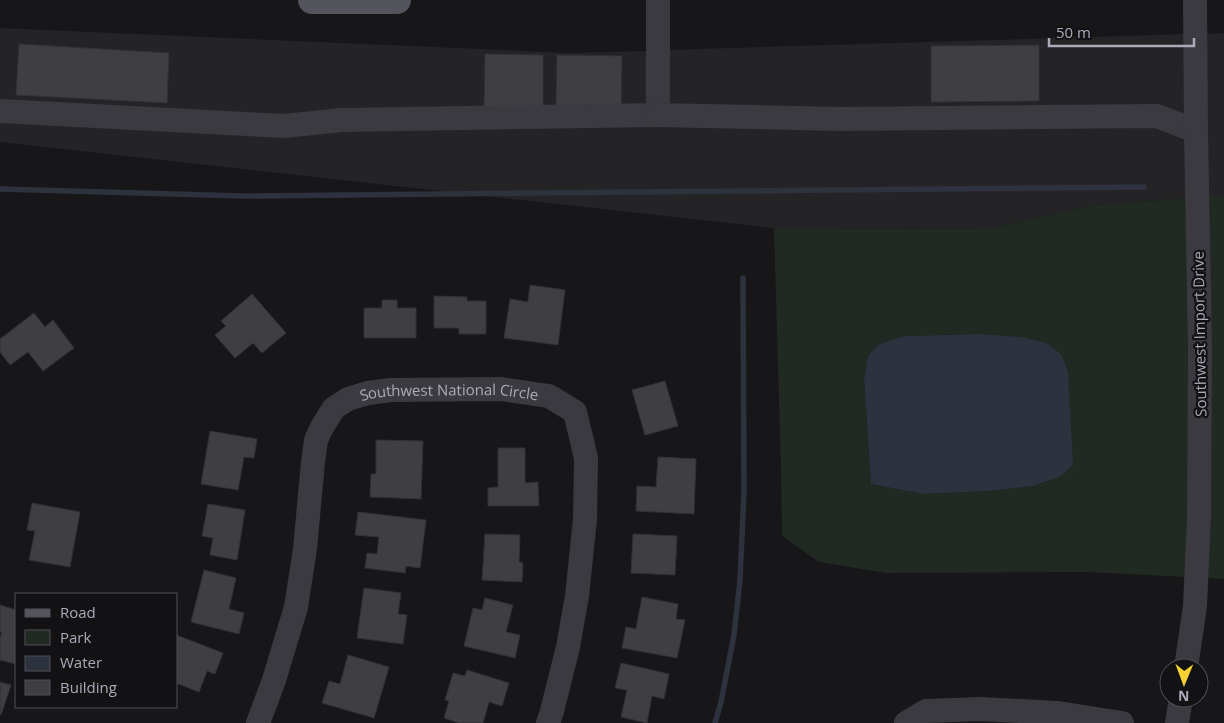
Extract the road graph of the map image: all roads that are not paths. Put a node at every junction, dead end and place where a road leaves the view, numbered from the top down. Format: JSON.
{"nodes":[{"id":1,"x":312,"y":0,"type":"edge"},
{"id":2,"x":325,"y":0,"type":"edge"},
{"id":3,"x":353,"y":0,"type":"edge"},
{"id":4,"x":397,"y":0,"type":"edge"},
{"id":5,"x":658,"y":0,"type":"edge"},
{"id":6,"x":1195,"y":0,"type":"edge"},
{"id":7,"x":1195,"y":96,"type":"junction"},
{"id":8,"x":0,"y":111,"type":"edge"},
{"id":9,"x":658,"y":115,"type":"junction"},
{"id":10,"x":1157,"y":116,"type":"junction"},
{"id":11,"x":1196,"y":131,"type":"junction"},
{"id":12,"x":1187,"y":658,"type":"edge"},
{"id":13,"x":1179,"y":708,"type":"edge"},
{"id":14,"x":258,"y":723,"type":"edge"},
{"id":15,"x":548,"y":723,"type":"edge"},
{"id":16,"x":906,"y":723,"type":"edge"},
{"id":17,"x":1122,"y":723,"type":"edge"},
{"id":18,"x":1177,"y":723,"type":"edge"}],
"edges":[{"from":1,"to":2,"type":"main road"},
{"from":2,"to":3,"type":"main road"},
{"from":3,"to":4,"type":"main road"},
{"from":5,"to":9,"type":"street"},
{"from":6,"to":7,"type":"street","name":"Southwest Import Drive"},
{"from":7,"to":10,"type":"street"},
{"from":7,"to":11,"type":"street","name":"Southwest Import Drive"},
{"from":8,"to":9,"type":"street"},
{"from":9,"to":10,"type":"street"},
{"from":10,"to":11,"type":"street"},
{"from":11,"to":12,"type":"street","name":"Southwest Import Drive"},
{"from":13,"to":18,"type":"street"},
{"from":14,"to":15,"type":"street","name":"Southwest National Circle"},
{"from":16,"to":17,"type":"street"}]}
